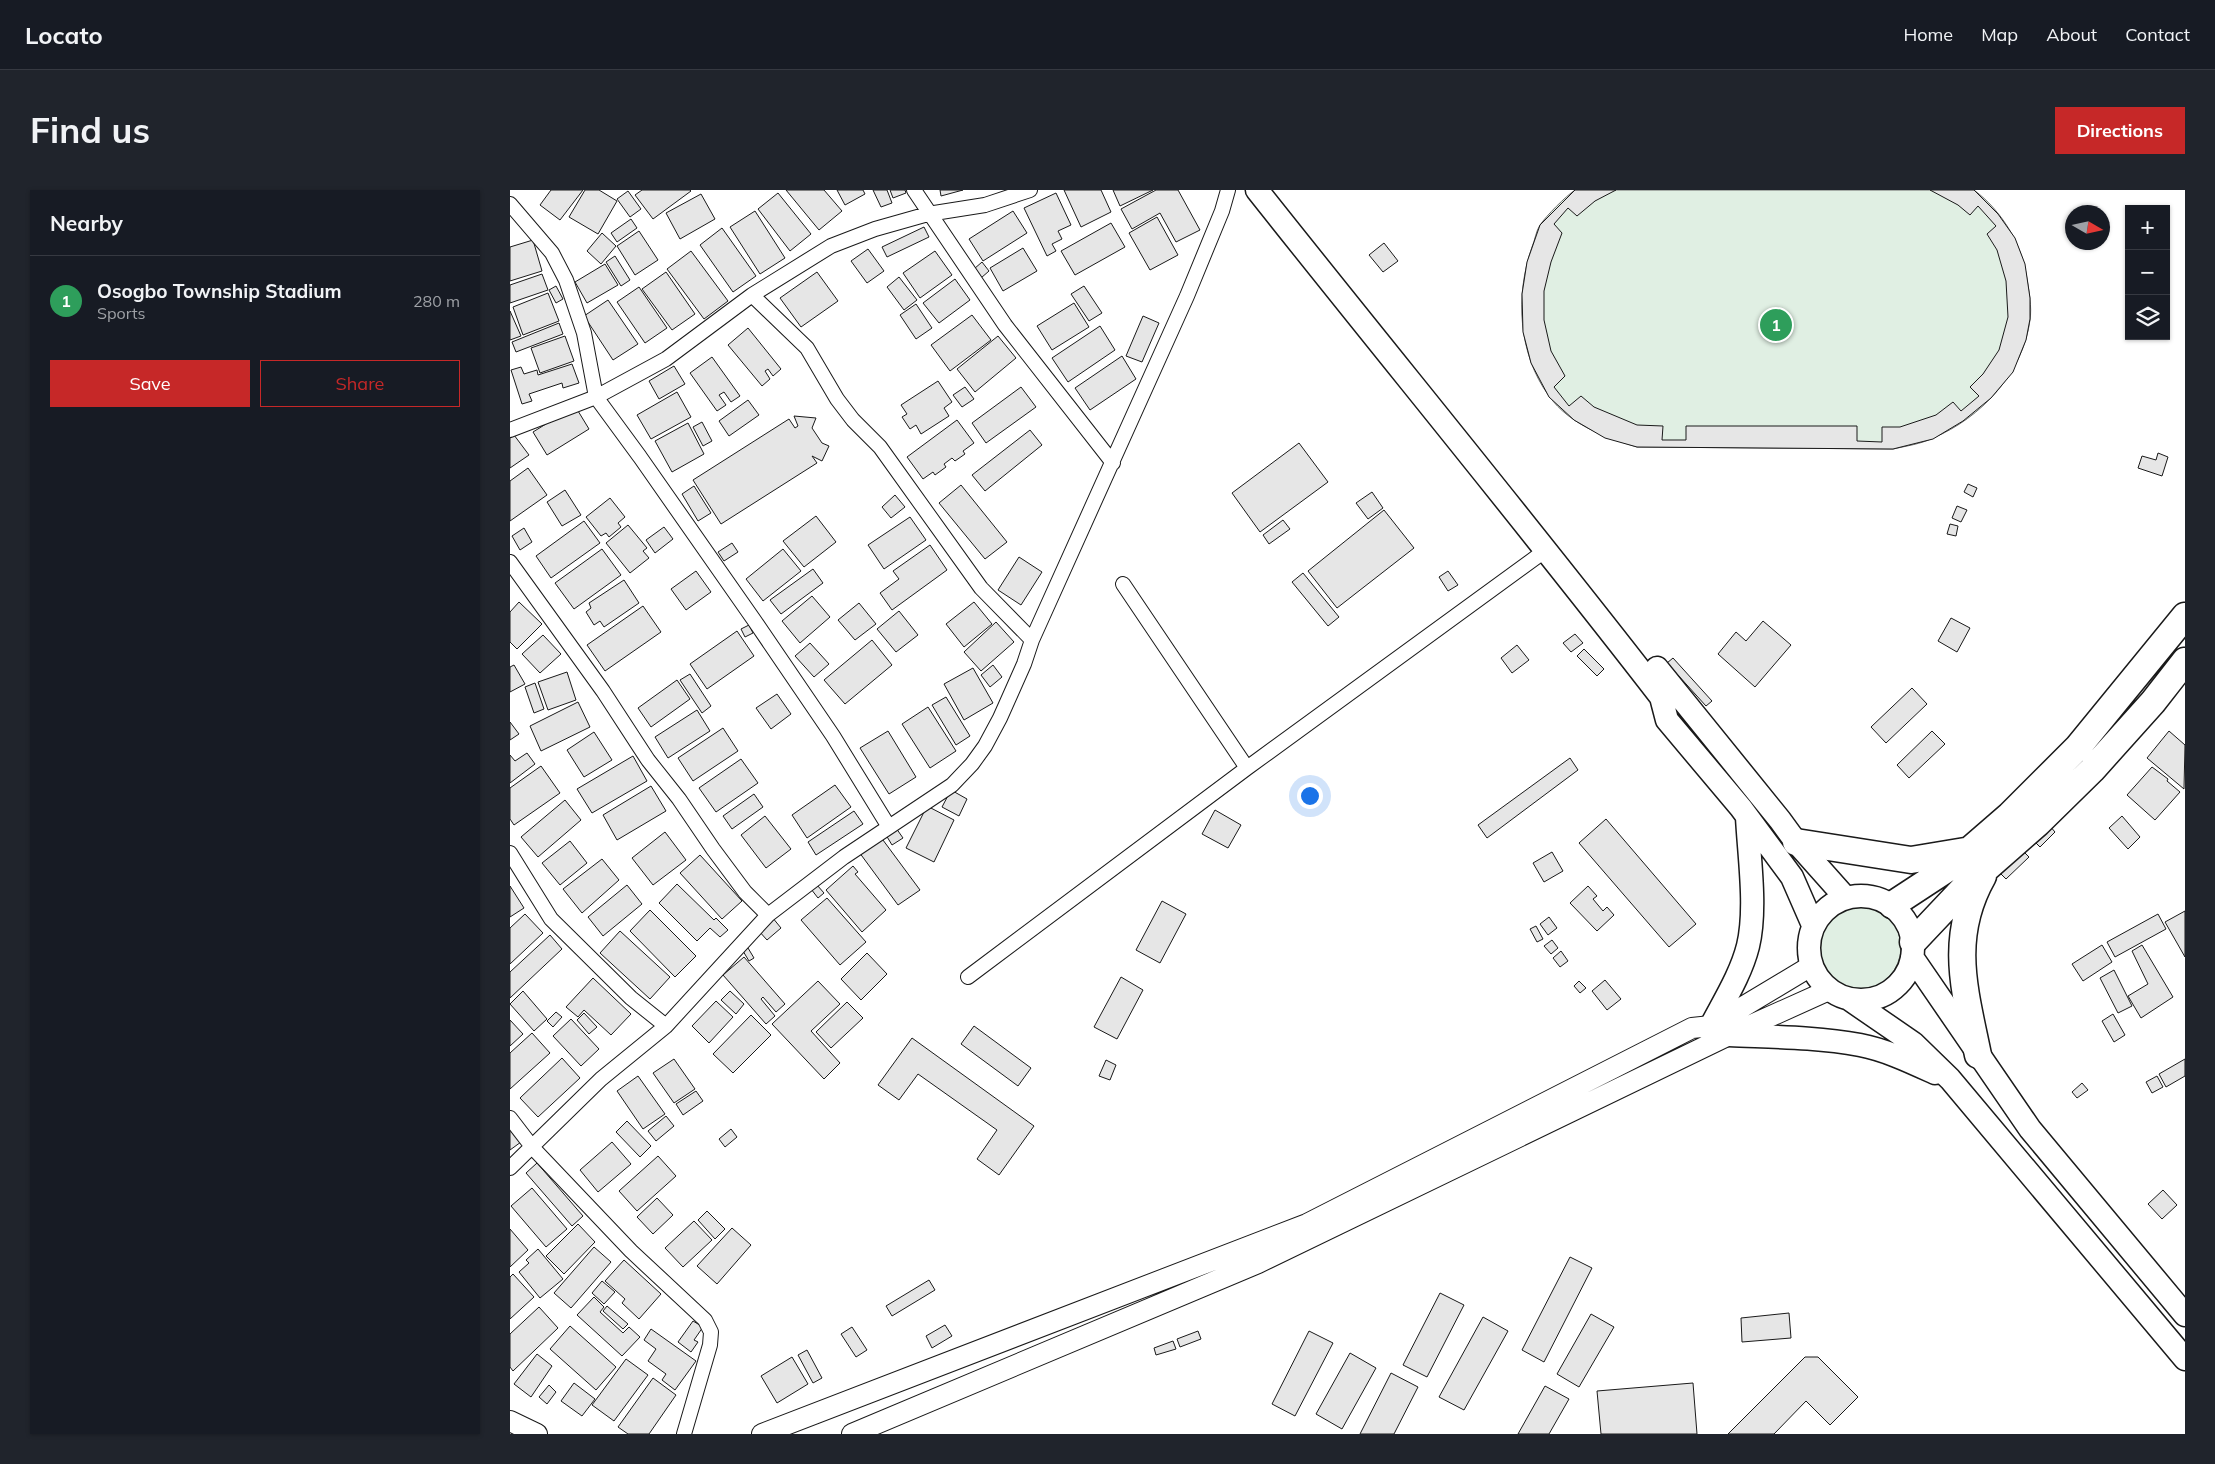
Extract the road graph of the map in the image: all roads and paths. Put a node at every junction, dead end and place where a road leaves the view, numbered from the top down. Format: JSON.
{"nodes":[{"id":1,"x":914,"y":190,"type":"edge"},
{"id":2,"x":1030,"y":190,"type":"edge"},
{"id":3,"x":1228,"y":190,"type":"edge"},
{"id":4,"x":1257,"y":190,"type":"edge"},
{"id":5,"x":1274,"y":190,"type":"edge"},
{"id":6,"x":510,"y":204,"type":"edge"},
{"id":7,"x":928,"y":214,"type":"junction"},
{"id":8,"x":752,"y":295,"type":"junction"},
{"id":9,"x":596,"y":397,"type":"junction"},
{"id":10,"x":510,"y":430,"type":"edge"},
{"id":11,"x":1113,"y":463,"type":"junction"},
{"id":12,"x":1546,"y":550,"type":"junction"},
{"id":13,"x":510,"y":562,"type":"edge"},
{"id":14,"x":1123,"y":584,"type":"dead end"},
{"id":15,"x":2185,"y":616,"type":"edge"},
{"id":16,"x":1032,"y":640,"type":"junction"},
{"id":17,"x":2185,"y":662,"type":"edge"},
{"id":18,"x":1247,"y":768,"type":"junction"},
{"id":19,"x":1747,"y":817,"type":"junction"},
{"id":20,"x":889,"y":827,"type":"junction"},
{"id":21,"x":1796,"y":842,"type":"junction"},
{"id":22,"x":1968,"y":850,"type":"junction"},
{"id":23,"x":510,"y":853,"type":"edge"},
{"id":24,"x":1990,"y":865,"type":"junction"},
{"id":25,"x":1845,"y":897,"type":"junction"},
{"id":26,"x":1892,"y":905,"type":"junction"},
{"id":27,"x":768,"y":915,"type":"junction"},
{"id":28,"x":1813,"y":926,"type":"junction"},
{"id":29,"x":1913,"y":950,"type":"junction"},
{"id":30,"x":1811,"y":966,"type":"junction"},
{"id":31,"x":968,"y":977,"type":"dead end"},
{"id":32,"x":1839,"y":995,"type":"junction"},
{"id":33,"x":666,"y":1026,"type":"junction"},
{"id":34,"x":1720,"y":1031,"type":"junction"},
{"id":35,"x":1978,"y":1055,"type":"junction"},
{"id":36,"x":1950,"y":1079,"type":"junction"},
{"id":37,"x":510,"y":1118,"type":"edge"},
{"id":38,"x":533,"y":1148,"type":"junction"},
{"id":39,"x":510,"y":1168,"type":"edge"},
{"id":40,"x":2185,"y":1315,"type":"edge"},
{"id":41,"x":2185,"y":1359,"type":"edge"},
{"id":42,"x":518,"y":1430,"type":"edge"},
{"id":43,"x":549,"y":1434,"type":"edge"},
{"id":44,"x":684,"y":1434,"type":"edge"},
{"id":45,"x":762,"y":1434,"type":"edge"},
{"id":46,"x":852,"y":1434,"type":"edge"}],
"edges":[{"from":1,"to":7,"type":"street"},
{"from":2,"to":7,"type":"street"},
{"from":3,"to":11,"type":"street"},
{"from":4,"to":12,"type":"main road"},
{"from":5,"to":21,"type":"main road"},
{"from":6,"to":9,"type":"street"},
{"from":7,"to":8,"type":"street"},
{"from":7,"to":11,"type":"street"},
{"from":8,"to":9,"type":"street"},
{"from":8,"to":16,"type":"street"},
{"from":9,"to":10,"type":"street"},
{"from":9,"to":20,"type":"street"},
{"from":11,"to":16,"type":"street"},
{"from":12,"to":18,"type":"street"},
{"from":12,"to":19,"type":"main road"},
{"from":13,"to":27,"type":"street"},
{"from":14,"to":18,"type":"street"},
{"from":15,"to":22,"type":"highway"},
{"from":16,"to":20,"type":"street"},
{"from":17,"to":24,"type":"highway"},
{"from":18,"to":31,"type":"street"},
{"from":19,"to":28,"type":"main road"},
{"from":19,"to":34,"type":"main road"},
{"from":20,"to":27,"type":"street"},
{"from":21,"to":22,"type":"highway"},
{"from":21,"to":25,"type":"main road"},
{"from":22,"to":26,"type":"highway"},
{"from":23,"to":33,"type":"street"},
{"from":24,"to":29,"type":"highway"},
{"from":24,"to":35,"type":"highway"},
{"from":25,"to":26,"type":"main road"},
{"from":25,"to":28,"type":"main road"},
{"from":26,"to":29,"type":"main road"},
{"from":27,"to":33,"type":"street"},
{"from":28,"to":30,"type":"main road"},
{"from":29,"to":32,"type":"main road"},
{"from":29,"to":35,"type":"main road"},
{"from":30,"to":32,"type":"main road"},
{"from":30,"to":34,"type":"main road"},
{"from":32,"to":34,"type":"main road"},
{"from":32,"to":36,"type":"main road"},
{"from":33,"to":38,"type":"street"},
{"from":34,"to":36,"type":"main road"},
{"from":34,"to":45,"type":"main road"},
{"from":34,"to":46,"type":"main road"},
{"from":35,"to":40,"type":"main road"},
{"from":36,"to":41,"type":"main road"},
{"from":37,"to":38,"type":"street"},
{"from":38,"to":39,"type":"street"},
{"from":38,"to":44,"type":"street"},
{"from":42,"to":43,"type":"main road"}]}
